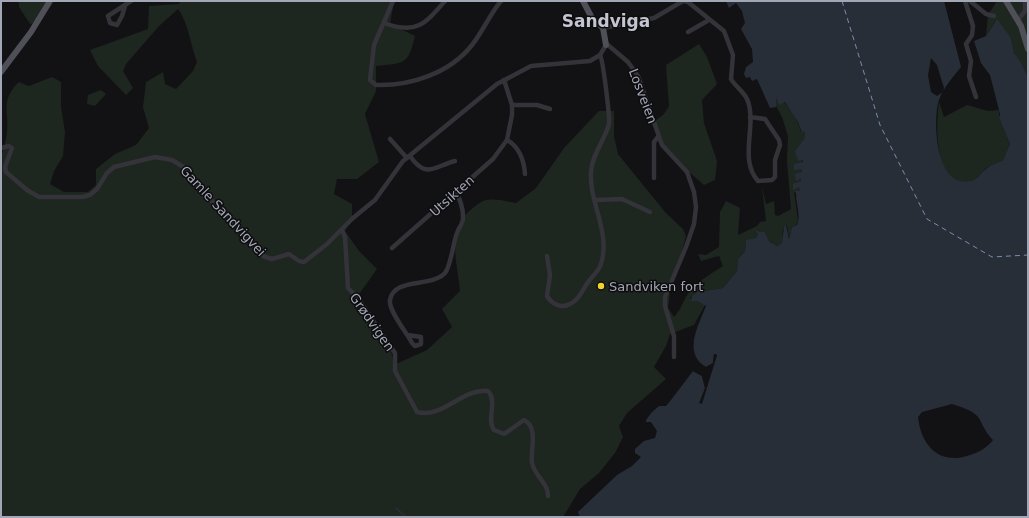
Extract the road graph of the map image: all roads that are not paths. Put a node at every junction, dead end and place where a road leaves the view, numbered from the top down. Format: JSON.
{"nodes":[{"id":1,"x":50,"y":1,"type":"edge"},
{"id":2,"x":131,"y":1,"type":"edge"},
{"id":3,"x":393,"y":1,"type":"edge"},
{"id":4,"x":445,"y":1,"type":"edge"},
{"id":5,"x":501,"y":1,"type":"edge"},
{"id":6,"x":583,"y":1,"type":"edge"},
{"id":7,"x":684,"y":1,"type":"edge"},
{"id":8,"x":965,"y":1,"type":"edge"},
{"id":9,"x":970,"y":1,"type":"edge"},
{"id":10,"x":1025,"y":1,"type":"edge"},
{"id":11,"x":1007,"y":2,"type":"edge"},
{"id":12,"x":125,"y":6,"type":"dead end"},
{"id":13,"x":994,"y":16,"type":"dead end"},
{"id":14,"x":709,"y":20,"type":"junction"},
{"id":15,"x":1018,"y":20,"type":"junction"},
{"id":16,"x":384,"y":23,"type":"junction"},
{"id":17,"x":603,"y":28,"type":"junction"},
{"id":18,"x":688,"y":32,"type":"dead end"},
{"id":19,"x":606,"y":45,"type":"junction"},
{"id":20,"x":1028,"y":49,"type":"edge"},
{"id":21,"x":600,"y":55,"type":"junction"},
{"id":22,"x":1,"y":72,"type":"edge"},
{"id":23,"x":504,"y":80,"type":"junction"},
{"id":24,"x":976,"y":97,"type":"dead end"},
{"id":25,"x":512,"y":106,"type":"junction"},
{"id":26,"x":550,"y":109,"type":"dead end"},
{"id":27,"x":750,"y":117,"type":"junction"},
{"id":28,"x":658,"y":136,"type":"junction"},
{"id":29,"x":390,"y":140,"type":"dead end"},
{"id":30,"x":507,"y":140,"type":"junction"},
{"id":31,"x":1,"y":148,"type":"edge"},
{"id":32,"x":408,"y":157,"type":"junction"},
{"id":33,"x":455,"y":161,"type":"dead end"},
{"id":34,"x":525,"y":174,"type":"dead end"},
{"id":35,"x":654,"y":178,"type":"dead end"},
{"id":36,"x":456,"y":193,"type":"junction"},
{"id":37,"x":596,"y":200,"type":"junction"},
{"id":38,"x":650,"y":212,"type":"dead end"},
{"id":39,"x":342,"y":230,"type":"junction"},
{"id":40,"x":392,"y":248,"type":"dead end"},
{"id":41,"x":547,"y":256,"type":"dead end"},
{"id":42,"x":408,"y":335,"type":"dead end"},
{"id":43,"x":674,"y":357,"type":"dead end"},
{"id":44,"x":548,"y":496,"type":"dead end"}],
"edges":[{"from":1,"to":22,"type":"main road"},
{"from":2,"to":12,"type":"street"},
{"from":3,"to":16,"type":"street"},
{"from":4,"to":16,"type":"street"},
{"from":5,"to":16,"type":"street"},
{"from":6,"to":17,"type":"main road"},
{"from":7,"to":14,"type":"street"},
{"from":7,"to":17,"type":"street"},
{"from":8,"to":24,"type":"street"},
{"from":9,"to":13,"type":"street"},
{"from":10,"to":15,"type":"street"},
{"from":11,"to":15,"type":"main road"},
{"from":14,"to":18,"type":"street"},
{"from":14,"to":27,"type":"street"},
{"from":15,"to":20,"type":"main road"},
{"from":17,"to":19,"type":"main road"},
{"from":19,"to":21,"type":"street"},
{"from":19,"to":28,"type":"street","name":"Losveien"},
{"from":21,"to":23,"type":"street","name":"Gamle Sandvigvei"},
{"from":21,"to":37,"type":"street"},
{"from":23,"to":25,"type":"street","name":"Utsikten"},
{"from":23,"to":32,"type":"street","name":"Gamle Sandvigvei"},
{"from":25,"to":26,"type":"street"},
{"from":25,"to":30,"type":"street","name":"Utsikten"},
{"from":27,"to":27,"type":"street"},
{"from":28,"to":35,"type":"street","name":"Losveien"},
{"from":28,"to":43,"type":"street","name":"Losveien"},
{"from":29,"to":32,"type":"street"},
{"from":30,"to":34,"type":"street"},
{"from":30,"to":36,"type":"street","name":"Utsikten"},
{"from":31,"to":39,"type":"street","name":"Gamle Sandvigvei"},
{"from":32,"to":33,"type":"street"},
{"from":32,"to":39,"type":"street","name":"Gamle Sandvigvei"},
{"from":36,"to":40,"type":"street","name":"Utsikten"},
{"from":36,"to":42,"type":"street"},
{"from":37,"to":38,"type":"street"},
{"from":37,"to":41,"type":"street"},
{"from":39,"to":44,"type":"street","name":"Grødvigen"}]}
